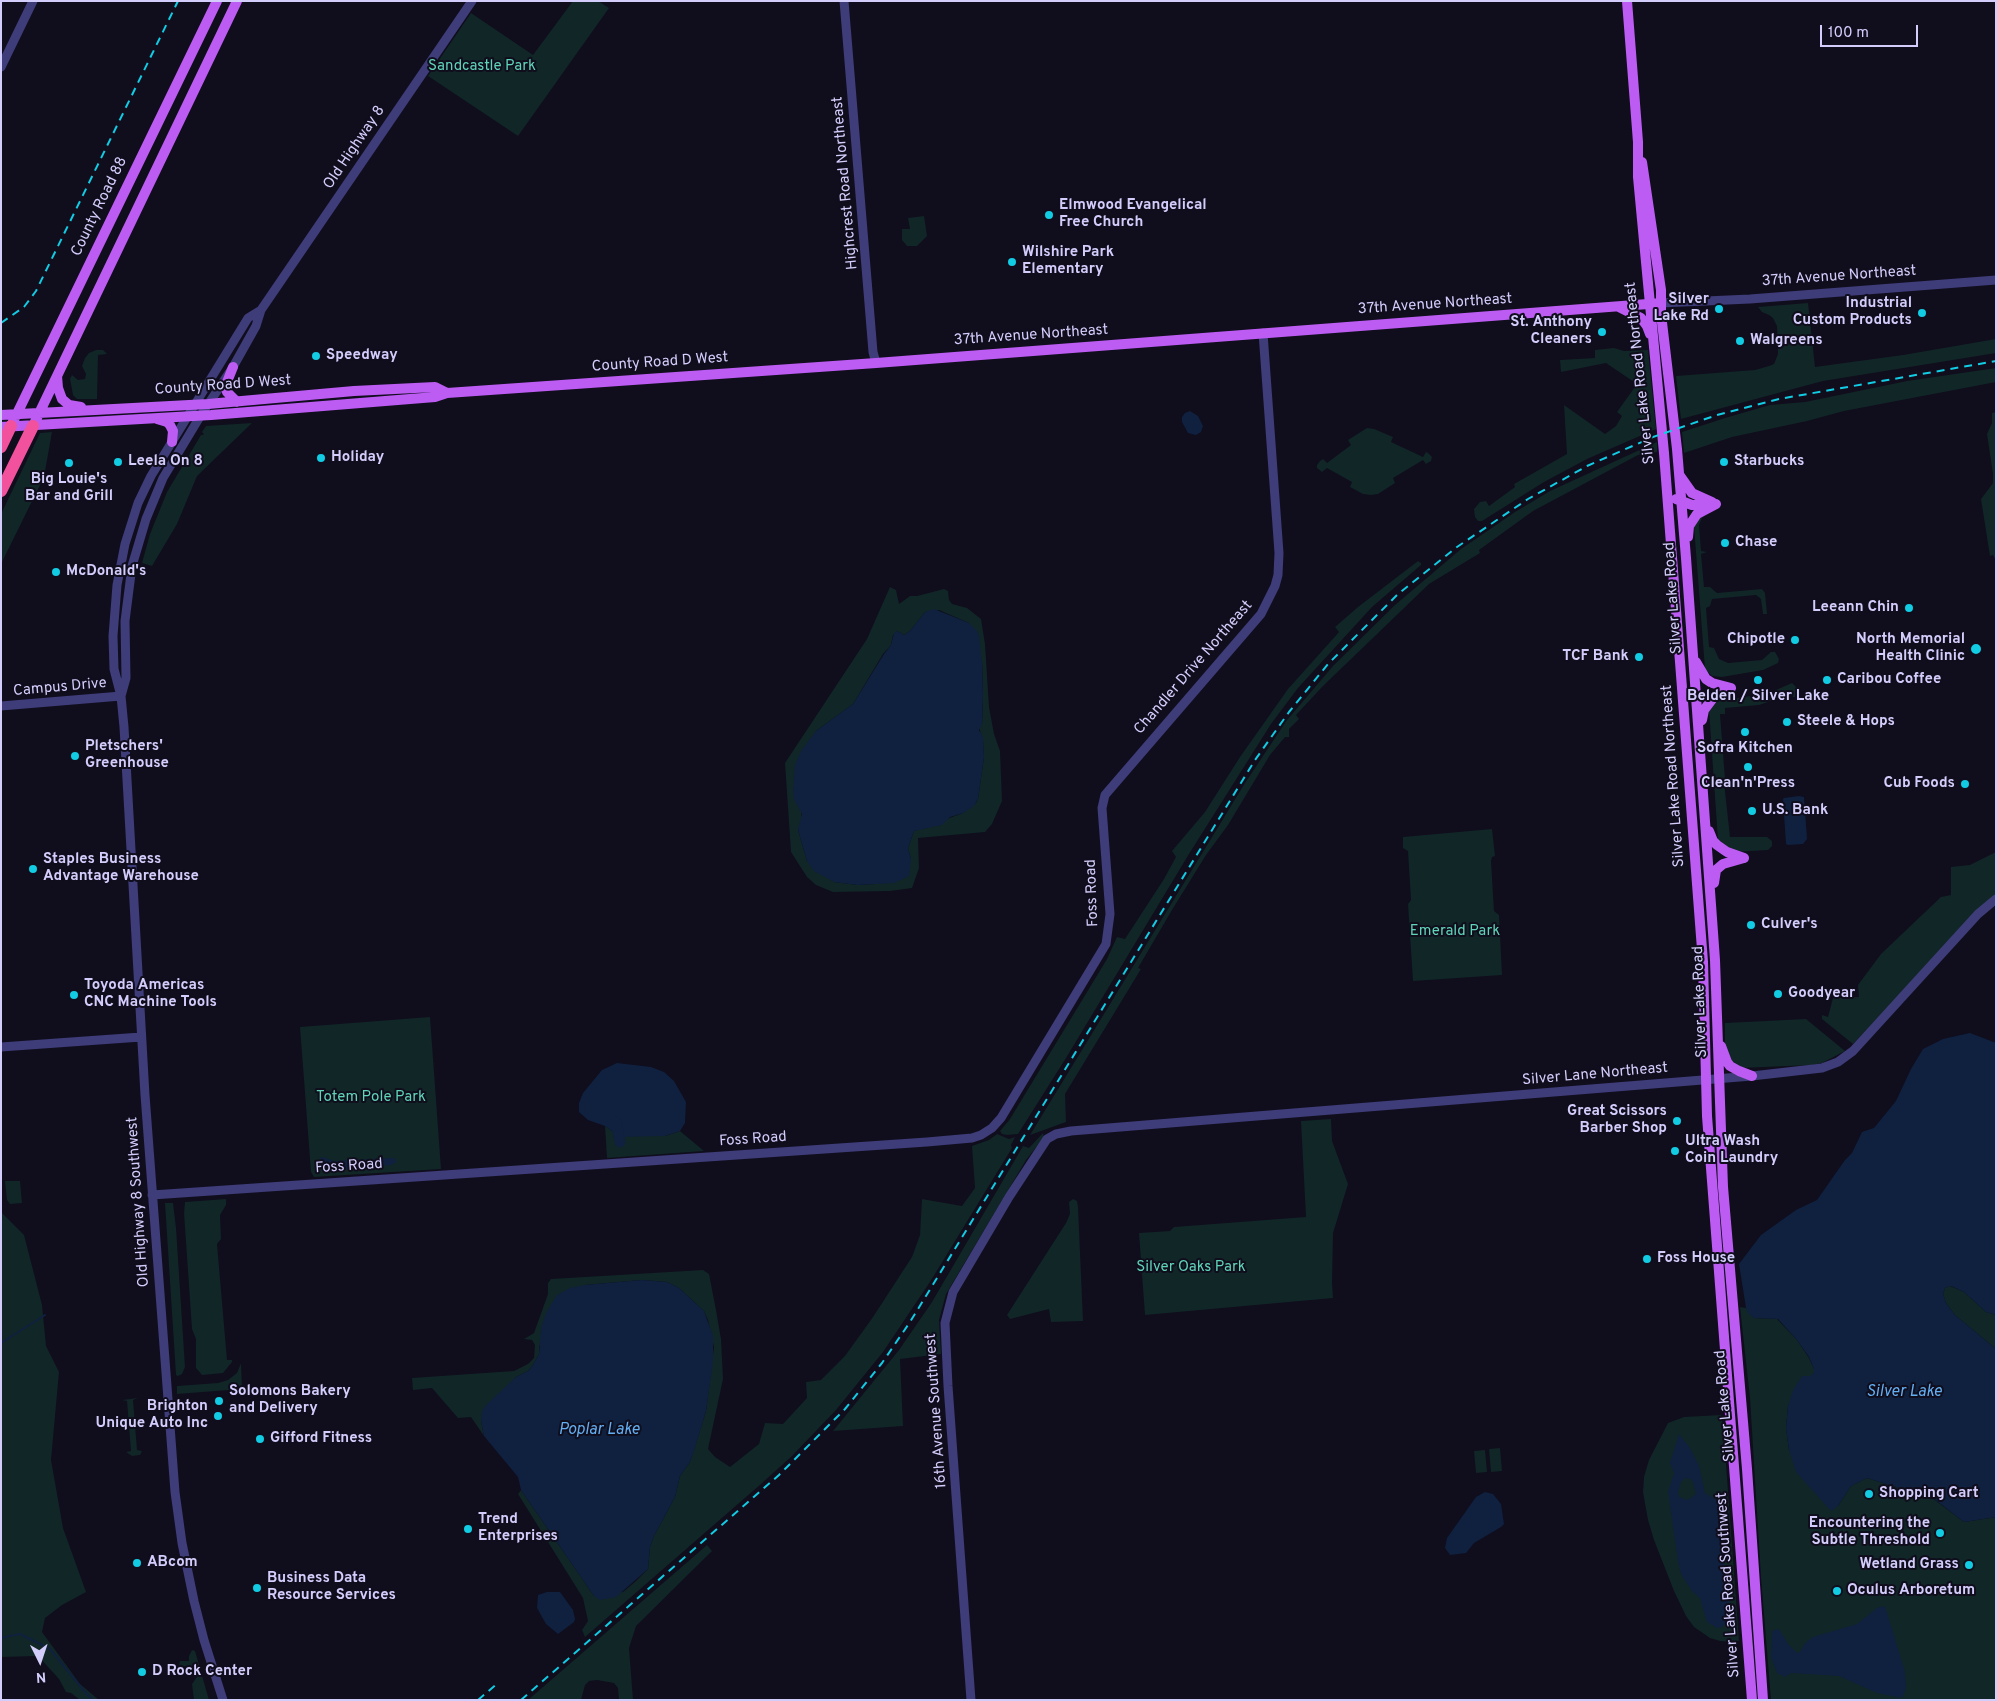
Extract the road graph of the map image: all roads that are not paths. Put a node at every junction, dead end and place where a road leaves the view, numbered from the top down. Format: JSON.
{"nodes":[{"id":1,"x":33,"y":1,"type":"edge"},
{"id":2,"x":217,"y":1,"type":"edge"},
{"id":3,"x":237,"y":1,"type":"edge"},
{"id":4,"x":472,"y":1,"type":"edge"},
{"id":5,"x":844,"y":1,"type":"edge"},
{"id":6,"x":1627,"y":1,"type":"edge"},
{"id":7,"x":1,"y":66,"type":"edge"},
{"id":8,"x":1638,"y":142,"type":"junction"},
{"id":9,"x":1996,"y":280,"type":"edge"},
{"id":10,"x":1661,"y":303,"type":"junction"},
{"id":11,"x":1650,"y":304,"type":"junction"},
{"id":12,"x":1618,"y":306,"type":"junction"},
{"id":13,"x":261,"y":310,"type":"junction"},
{"id":14,"x":1263,"y":334,"type":"junction"},
{"id":15,"x":1654,"y":344,"type":"junction"},
{"id":16,"x":876,"y":363,"type":"junction"},
{"id":17,"x":233,"y":368,"type":"junction"},
{"id":18,"x":58,"y":374,"type":"junction"},
{"id":19,"x":446,"y":393,"type":"junction"},
{"id":20,"x":237,"y":402,"type":"junction"},
{"id":21,"x":208,"y":404,"type":"junction"},
{"id":22,"x":194,"y":405,"type":"junction"},
{"id":23,"x":89,"y":409,"type":"junction"},
{"id":24,"x":40,"y":412,"type":"junction"},
{"id":25,"x":1,"y":415,"type":"edge"},
{"id":26,"x":201,"y":415,"type":"junction"},
{"id":27,"x":188,"y":416,"type":"junction"},
{"id":28,"x":156,"y":419,"type":"junction"},
{"id":29,"x":10,"y":422,"type":"edge"},
{"id":30,"x":33,"y":426,"type":"junction"},
{"id":31,"x":172,"y":442,"type":"junction"},
{"id":32,"x":1,"y":447,"type":"edge"},
{"id":33,"x":1680,"y":475,"type":"junction"},
{"id":34,"x":1667,"y":486,"type":"junction"},
{"id":35,"x":1,"y":491,"type":"edge"},
{"id":36,"x":1682,"y":501,"type":"junction"},
{"id":37,"x":1716,"y":504,"type":"junction"},
{"id":38,"x":1686,"y":558,"type":"junction"},
{"id":39,"x":1694,"y":655,"type":"junction"},
{"id":40,"x":121,"y":696,"type":"junction"},
{"id":41,"x":1,"y":706,"type":"edge"},
{"id":42,"x":1700,"y":736,"type":"junction"},
{"id":43,"x":1103,"y":799,"type":"joint"},
{"id":44,"x":1706,"y":826,"type":"junction"},
{"id":45,"x":1996,"y":899,"type":"edge"},
{"id":46,"x":1711,"y":902,"type":"junction"},
{"id":47,"x":141,"y":1037,"type":"junction"},
{"id":48,"x":1718,"y":1037,"type":"junction"},
{"id":49,"x":1,"y":1047,"type":"edge"},
{"id":50,"x":1752,"y":1076,"type":"junction"},
{"id":51,"x":1718,"y":1079,"type":"junction"},
{"id":52,"x":1706,"y":1080,"type":"junction"},
{"id":53,"x":1126,"y":1127,"type":"joint"},
{"id":54,"x":152,"y":1194,"type":"junction"},
{"id":55,"x":223,"y":1700,"type":"edge"},
{"id":56,"x":971,"y":1700,"type":"edge"},
{"id":57,"x":1752,"y":1700,"type":"edge"},
{"id":58,"x":1763,"y":1700,"type":"edge"}],
"edges":[{"from":1,"to":7,"type":"street"},
{"from":2,"to":29,"type":"main road","name":"County Road 88"},
{"from":3,"to":18,"type":"main road"},
{"from":4,"to":13,"type":"street","name":"Old Highway 8"},
{"from":5,"to":16,"type":"street","name":"Highcrest Road Northeast"},
{"from":6,"to":8,"type":"main road","name":"Silver Lake Road Northeast"},
{"from":8,"to":10,"type":"main road","name":"Silver Lake Road Northeast"},
{"from":8,"to":11,"type":"main road","name":"Silver Lake Road Northeast"},
{"from":9,"to":10,"type":"street","name":"37th Avenue Northeast"},
{"from":10,"to":11,"type":"main road","name":"37th Avenue Northeast"},
{"from":10,"to":33,"type":"main road","name":"Silver Lake Road"},
{"from":11,"to":12,"type":"main road","name":"37th Avenue Northeast"},
{"from":11,"to":15,"type":"main road","name":"Silver Lake Road Northeast"},
{"from":12,"to":14,"type":"main road","name":"37th Avenue Northeast"},
{"from":12,"to":15,"type":"main road"},
{"from":13,"to":17,"type":"street","name":"Old Highway 8"},
{"from":13,"to":22,"type":"street","name":"Old Highway 8"},
{"from":14,"to":16,"type":"main road","name":"37th Avenue Northeast"},
{"from":14,"to":43,"type":"street","name":"Chandler Drive Northeast"},
{"from":15,"to":34,"type":"main road","name":"Silver Lake Road Northeast"},
{"from":16,"to":19,"type":"main road","name":"County Road D West"},
{"from":17,"to":20,"type":"main road"},
{"from":17,"to":21,"type":"street","name":"Old Highway 8"},
{"from":18,"to":23,"type":"main road"},
{"from":18,"to":24,"type":"main road"},
{"from":19,"to":20,"type":"main road","name":"County Road D West"},
{"from":19,"to":26,"type":"main road","name":"County Road D West"},
{"from":20,"to":21,"type":"main road","name":"County Road D West"},
{"from":21,"to":22,"type":"main road","name":"County Road D West"},
{"from":21,"to":26,"type":"street","name":"Old Highway 8 Southwest"},
{"from":22,"to":23,"type":"main road","name":"County Road D West"},
{"from":22,"to":27,"type":"street","name":"Old Highway 8 Southwest"},
{"from":23,"to":24,"type":"main road","name":"County Road D West"},
{"from":24,"to":29,"type":"main road","name":"County Road D West"},
{"from":24,"to":30,"type":"main road"},
{"from":25,"to":29,"type":"main road","name":"County Road D West"},
{"from":26,"to":27,"type":"main road","name":"County Road D West"},
{"from":26,"to":40,"type":"street","name":"Old Highway 8 Southwest"},
{"from":27,"to":28,"type":"main road","name":"County Road D West"},
{"from":27,"to":31,"type":"street","name":"Old Highway 8 Southwest"},
{"from":28,"to":30,"type":"main road","name":"County Road D West"},
{"from":28,"to":31,"type":"main road"},
{"from":29,"to":30,"type":"main road","name":"County Road D West"},
{"from":29,"to":32,"type":"highway"},
{"from":30,"to":35,"type":"highway"},
{"from":31,"to":40,"type":"street","name":"Old Highway 8 Southwest"},
{"from":33,"to":36,"type":"main road","name":"Silver Lake Road"},
{"from":33,"to":37,"type":"main road"},
{"from":34,"to":36,"type":"main road"},
{"from":34,"to":52,"type":"main road","name":"Silver Lake Road Northeast"},
{"from":36,"to":37,"type":"main road"},
{"from":36,"to":38,"type":"main road","name":"Silver Lake Road"},
{"from":37,"to":38,"type":"main road"},
{"from":38,"to":39,"type":"main road","name":"Silver Lake Road"},
{"from":39,"to":42,"type":"main road","name":"Silver Lake Road"},
{"from":39,"to":42,"type":"main road"},
{"from":40,"to":41,"type":"street","name":"Campus Drive"},
{"from":40,"to":47,"type":"street","name":"Old Highway 8 Southwest"},
{"from":42,"to":44,"type":"main road","name":"Silver Lake Road"},
{"from":43,"to":54,"type":"street","name":"Foss Road"},
{"from":44,"to":46,"type":"main road","name":"Silver Lake Road"},
{"from":44,"to":46,"type":"main road"},
{"from":45,"to":50,"type":"street","name":"Silver Lane Northeast"},
{"from":46,"to":48,"type":"main road","name":"Silver Lake Road"},
{"from":47,"to":49,"type":"street"},
{"from":47,"to":54,"type":"street","name":"Old Highway 8 Southwest"},
{"from":48,"to":50,"type":"main road"},
{"from":48,"to":51,"type":"main road","name":"Silver Lake Road"},
{"from":50,"to":51,"type":"street","name":"Silver Lane Northeast"},
{"from":51,"to":52,"type":"street","name":"Silver Lane Northeast"},
{"from":51,"to":58,"type":"main road","name":"Silver Lake Road"},
{"from":52,"to":53,"type":"street","name":"Silver Lane Northeast"},
{"from":52,"to":57,"type":"main road","name":"Silver Lake Road Southwest"},
{"from":53,"to":56,"type":"street","name":"16th Avenue Southwest"},
{"from":54,"to":55,"type":"street","name":"Old Highway 8 Southwest"}]}
